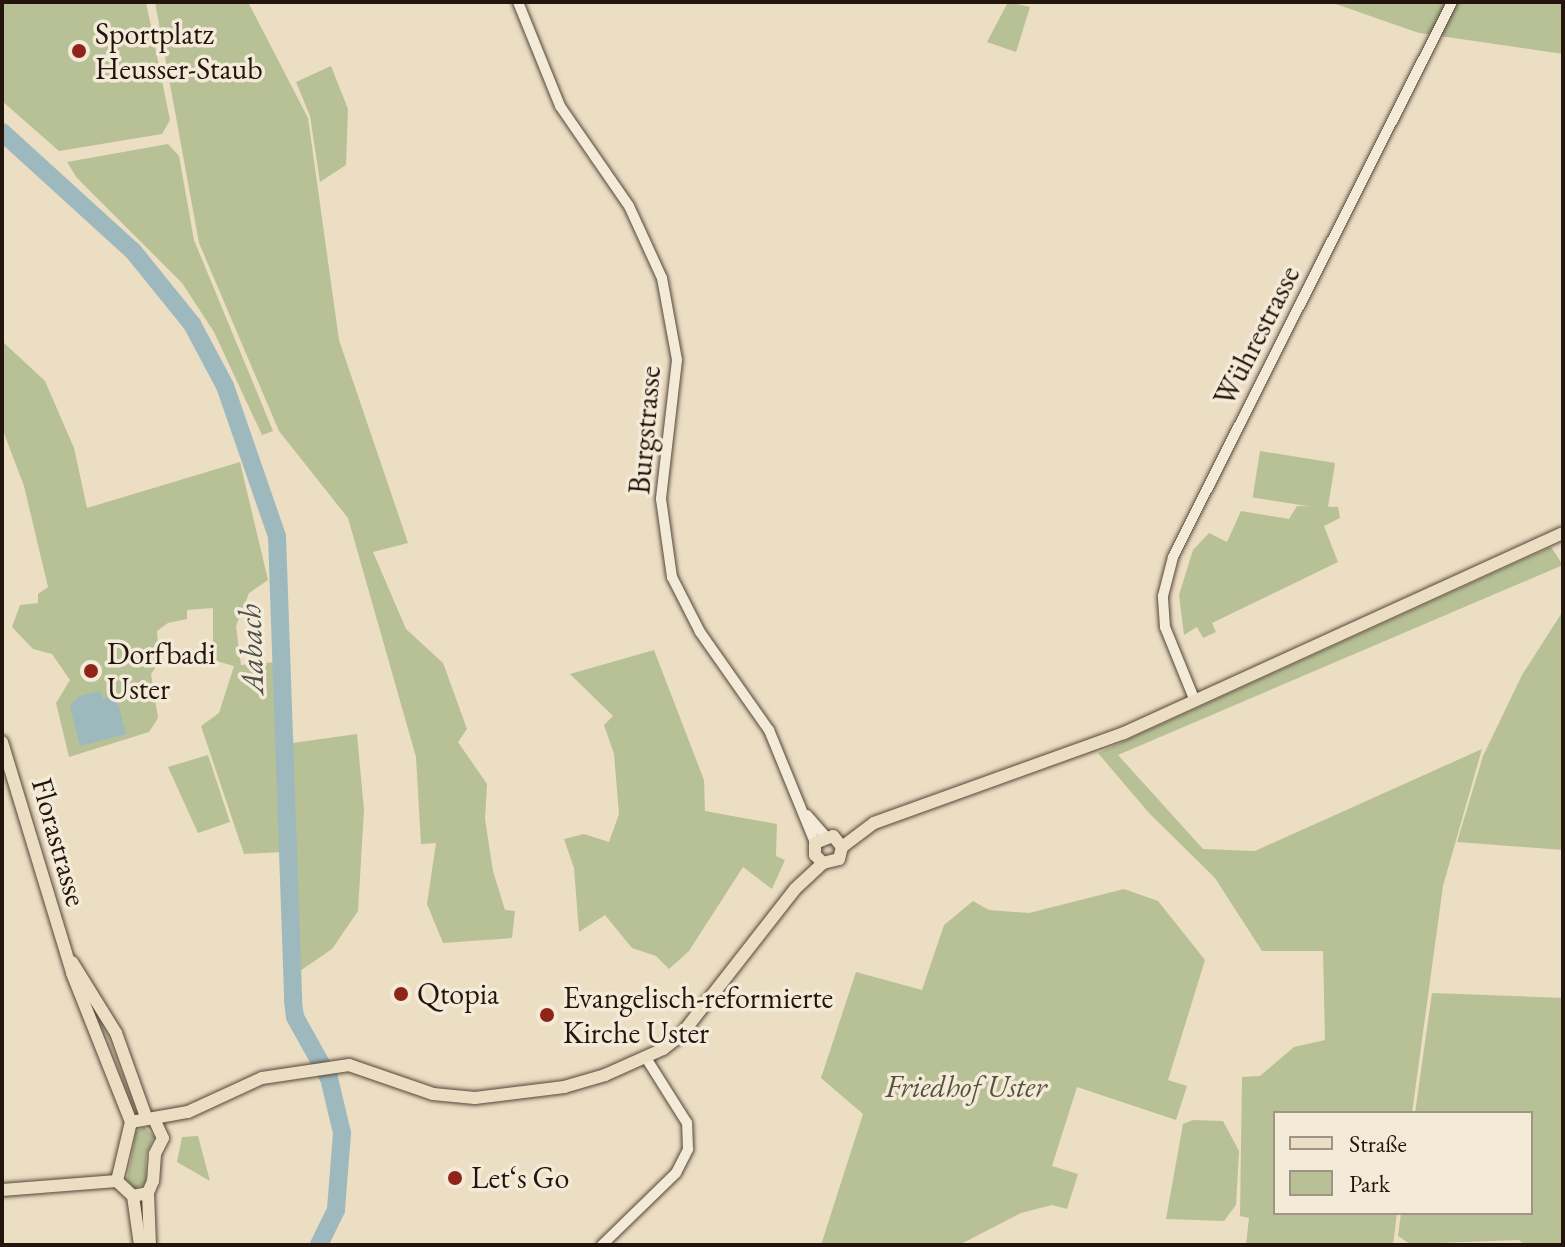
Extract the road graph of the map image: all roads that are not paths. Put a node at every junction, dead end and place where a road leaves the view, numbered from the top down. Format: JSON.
{"nodes":[{"id":1,"x":518,"y":2,"type":"edge"},
{"id":2,"x":1452,"y":2,"type":"edge"},
{"id":3,"x":1563,"y":533,"type":"edge"},
{"id":4,"x":1195,"y":701,"type":"junction"},
{"id":5,"x":2,"y":742,"type":"edge"},
{"id":6,"x":826,"y":847,"type":"junction"},
{"id":7,"x":67,"y":956,"type":"junction"},
{"id":8,"x":646,"y":1058,"type":"junction"},
{"id":9,"x":188,"y":1112,"type":"junction"},
{"id":10,"x":150,"y":1118,"type":"junction"},
{"id":11,"x":131,"y":1122,"type":"junction"},
{"id":12,"x":163,"y":1138,"type":"junction"},
{"id":13,"x":117,"y":1181,"type":"junction"},
{"id":14,"x":2,"y":1190,"type":"edge"},
{"id":15,"x":148,"y":1193,"type":"junction"},
{"id":16,"x":133,"y":1196,"type":"junction"},
{"id":17,"x":140,"y":1245,"type":"edge"},
{"id":18,"x":150,"y":1245,"type":"edge"},
{"id":19,"x":602,"y":1245,"type":"edge"}],
"edges":[{"from":1,"to":6,"type":"street","name":"Burgstrasse"},
{"from":2,"to":4,"type":"street","name":"Wührestrasse"},
{"from":3,"to":4,"type":"main road"},
{"from":4,"to":6,"type":"main road"},
{"from":5,"to":7,"type":"main road","name":"Florastrasse"},
{"from":6,"to":8,"type":"main road"},
{"from":7,"to":10,"type":"main road","name":"Florastrasse"},
{"from":7,"to":11,"type":"main road","name":"Florastrasse"},
{"from":8,"to":9,"type":"main road"},
{"from":8,"to":19,"type":"street"},
{"from":9,"to":10,"type":"main road"},
{"from":9,"to":12,"type":"main road"},
{"from":10,"to":11,"type":"main road"},
{"from":10,"to":12,"type":"main road","name":"Florastrasse"},
{"from":11,"to":13,"type":"main road"},
{"from":12,"to":15,"type":"main road"},
{"from":13,"to":14,"type":"main road"},
{"from":13,"to":16,"type":"main road"},
{"from":15,"to":16,"type":"main road"},
{"from":15,"to":18,"type":"main road"},
{"from":16,"to":17,"type":"main road"}]}
